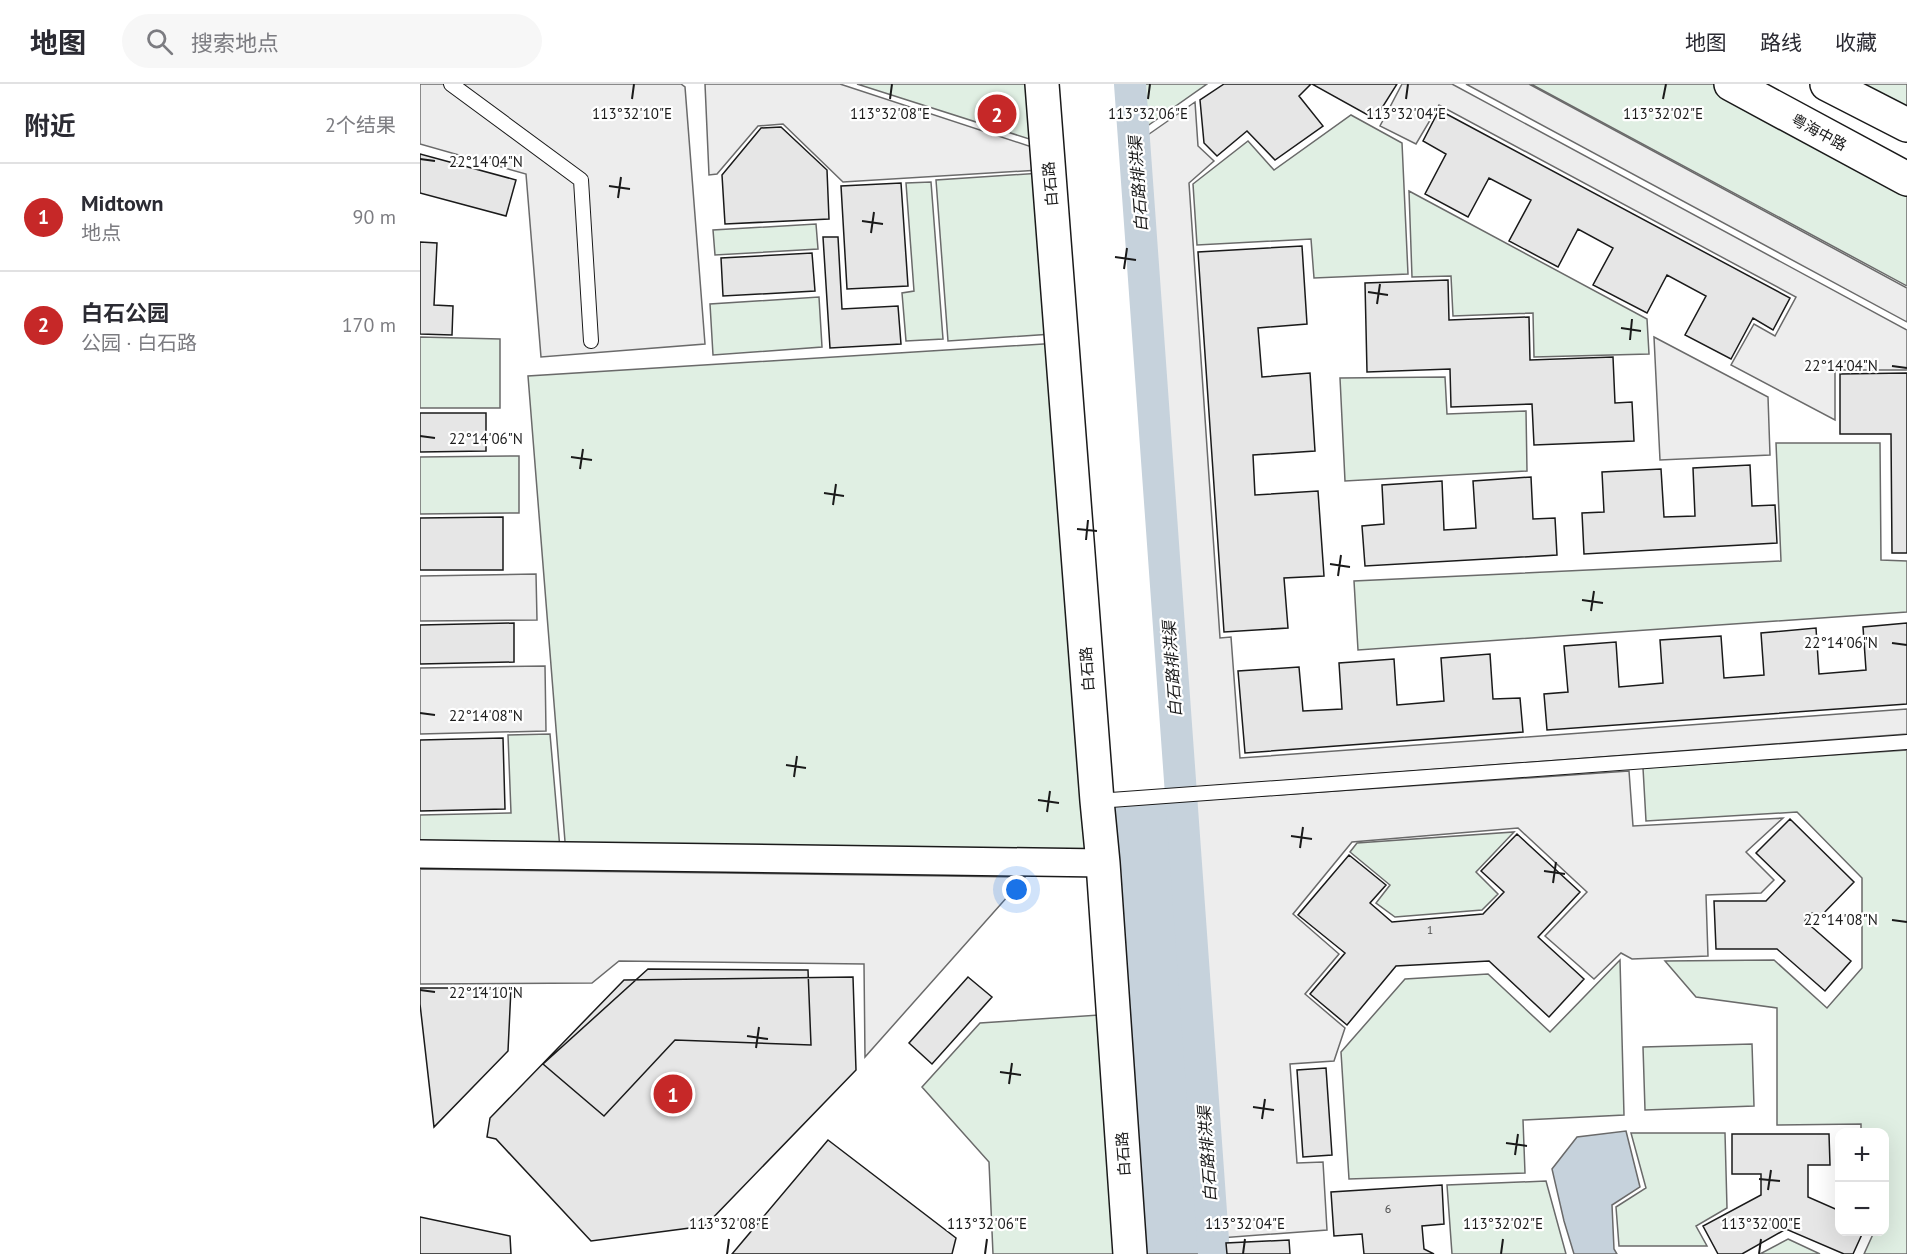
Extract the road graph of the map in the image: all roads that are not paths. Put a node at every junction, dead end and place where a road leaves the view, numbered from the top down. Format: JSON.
{"nodes":[{"id":1,"x":451,"y":84,"type":"edge"},
{"id":2,"x":1042,"y":84,"type":"edge"},
{"id":3,"x":1731,"y":84,"type":"edge"},
{"id":4,"x":1827,"y":84,"type":"edge"},
{"id":5,"x":1907,"y":125,"type":"edge"},
{"id":6,"x":1907,"y":179,"type":"edge"},
{"id":7,"x":591,"y":341,"type":"dead end"},
{"id":8,"x":1907,"y":742,"type":"edge"},
{"id":9,"x":1107,"y":800,"type":"junction"},
{"id":10,"x":420,"y":854,"type":"edge"},
{"id":11,"x":1103,"y":863,"type":"junction"},
{"id":12,"x":1130,"y":1254,"type":"edge"}],
"edges":[{"from":1,"to":7,"type":"lane"},
{"from":2,"to":9,"type":"main road","name":"白石路"},
{"from":3,"to":6,"type":"main road","name":"粤海中路"},
{"from":4,"to":5,"type":"main road"},
{"from":8,"to":9,"type":"lane"},
{"from":9,"to":11,"type":"main road","name":"白石路"},
{"from":10,"to":11,"type":"street"},
{"from":11,"to":12,"type":"main road","name":"白石路"}]}
